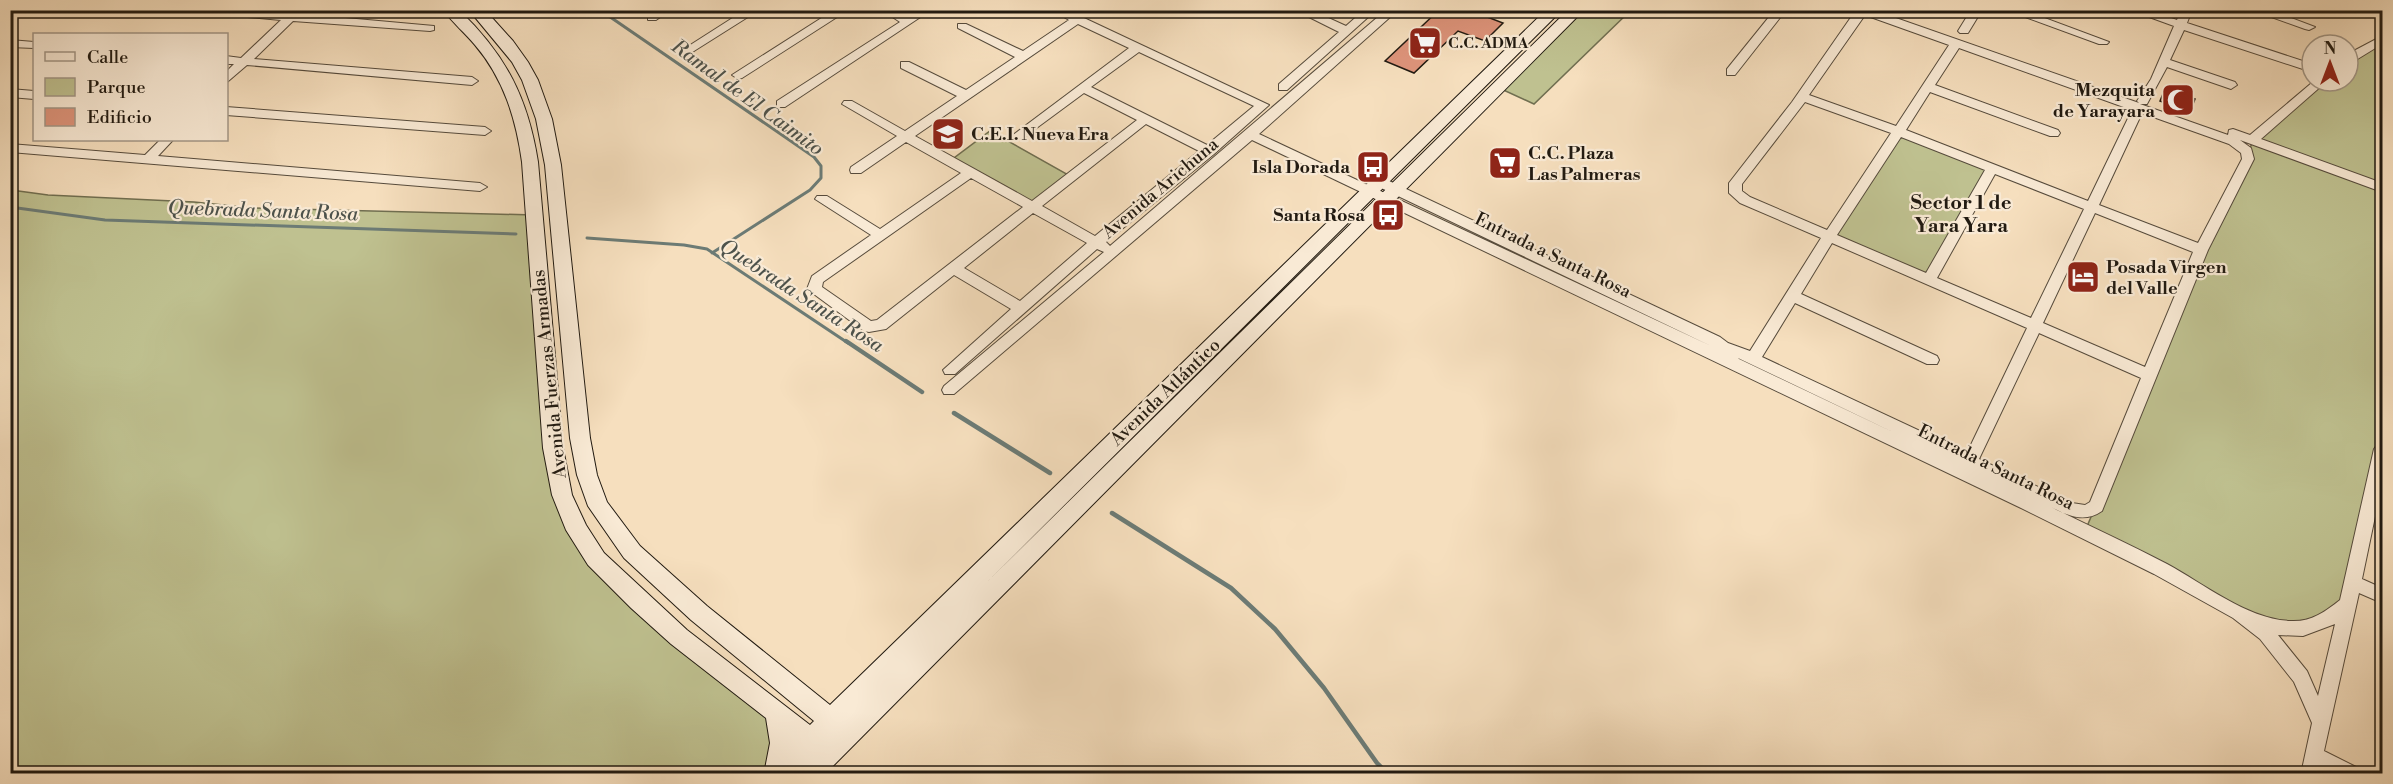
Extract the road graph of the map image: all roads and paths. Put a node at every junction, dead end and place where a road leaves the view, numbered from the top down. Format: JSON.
{"nodes":[{"id":1,"x":204,"y":10,"type":"edge"},
{"id":2,"x":307,"y":10,"type":"edge"},
{"id":3,"x":450,"y":10,"type":"edge"},
{"id":4,"x":476,"y":10,"type":"edge"},
{"id":5,"x":665,"y":10,"type":"edge"},
{"id":6,"x":754,"y":10,"type":"edge"},
{"id":7,"x":843,"y":10,"type":"edge"},
{"id":8,"x":886,"y":10,"type":"edge"},
{"id":9,"x":926,"y":10,"type":"edge"},
{"id":10,"x":1057,"y":10,"type":"edge"},
{"id":11,"x":1300,"y":10,"type":"edge"},
{"id":12,"x":1371,"y":10,"type":"edge"},
{"id":13,"x":1393,"y":10,"type":"edge"},
{"id":14,"x":1555,"y":10,"type":"edge"},
{"id":15,"x":1577,"y":10,"type":"edge"},
{"id":16,"x":1761,"y":10,"type":"edge"},
{"id":17,"x":1882,"y":10,"type":"edge"},
{"id":18,"x":1977,"y":10,"type":"edge"},
{"id":19,"x":2011,"y":10,"type":"edge"},
{"id":20,"x":2135,"y":10,"type":"edge"},
{"id":21,"x":2187,"y":10,"type":"edge"},
{"id":22,"x":2257,"y":10,"type":"edge"},
{"id":23,"x":1862,"y":11,"type":"edge"},
{"id":24,"x":269,"y":13,"type":"edge"},
{"id":25,"x":1779,"y":13,"type":"edge"},
{"id":26,"x":290,"y":17,"type":"junction"},
{"id":27,"x":652,"y":18,"type":"dead end"},
{"id":28,"x":1077,"y":20,"type":"junction"},
{"id":29,"x":908,"y":22,"type":"junction"},
{"id":30,"x":2180,"y":25,"type":"junction"},
{"id":31,"x":962,"y":26,"type":"dead end"},
{"id":32,"x":2309,"y":27,"type":"dead end"},
{"id":33,"x":430,"y":28,"type":"dead end"},
{"id":34,"x":1347,"y":31,"type":"junction"},
{"id":35,"x":1964,"y":31,"type":"dead end"},
{"id":36,"x":2382,"y":39,"type":"edge"},
{"id":37,"x":2103,"y":42,"type":"dead end"},
{"id":38,"x":10,"y":43,"type":"edge"},
{"id":39,"x":1956,"y":44,"type":"junction"},
{"id":40,"x":33,"y":45,"type":"edge"},
{"id":41,"x":1138,"y":47,"type":"junction"},
{"id":42,"x":690,"y":49,"type":"dead end"},
{"id":43,"x":2360,"y":52,"type":"edge"},
{"id":44,"x":1023,"y":56,"type":"junction"},
{"id":45,"x":228,"y":60,"type":"edge"},
{"id":46,"x":243,"y":62,"type":"junction"},
{"id":47,"x":2163,"y":62,"type":"junction"},
{"id":48,"x":2300,"y":64,"type":"edge"},
{"id":49,"x":905,"y":65,"type":"dead end"},
{"id":50,"x":1731,"y":72,"type":"dead end"},
{"id":51,"x":738,"y":75,"type":"dead end"},
{"id":52,"x":228,"y":77,"type":"edge"},
{"id":53,"x":472,"y":81,"type":"dead end"},
{"id":54,"x":2231,"y":86,"type":"dead end"},
{"id":55,"x":1283,"y":87,"type":"dead end"},
{"id":56,"x":1928,"y":87,"type":"junction"},
{"id":57,"x":1083,"y":88,"type":"junction"},
{"id":58,"x":10,"y":93,"type":"edge"},
{"id":59,"x":2306,"y":93,"type":"edge"},
{"id":60,"x":33,"y":95,"type":"edge"},
{"id":61,"x":966,"y":95,"type":"junction"},
{"id":62,"x":1801,"y":96,"type":"junction"},
{"id":63,"x":781,"y":104,"type":"dead end"},
{"id":64,"x":848,"y":104,"type":"dead end"},
{"id":65,"x":2141,"y":105,"type":"junction"},
{"id":66,"x":228,"y":111,"type":"edge"},
{"id":67,"x":1144,"y":120,"type":"junction"},
{"id":68,"x":1898,"y":131,"type":"junction"},
{"id":69,"x":485,"y":132,"type":"dead end"},
{"id":70,"x":2054,"y":133,"type":"dead end"},
{"id":71,"x":1019,"y":135,"type":"dead end"},
{"id":72,"x":1251,"y":135,"type":"junction"},
{"id":73,"x":905,"y":136,"type":"junction"},
{"id":74,"x":2252,"y":140,"type":"junction"},
{"id":75,"x":166,"y":141,"type":"edge"},
{"id":76,"x":10,"y":148,"type":"edge"},
{"id":77,"x":1210,"y":151,"type":"junction"},
{"id":78,"x":148,"y":159,"type":"junction"},
{"id":79,"x":1992,"y":168,"type":"junction"},
{"id":80,"x":856,"y":170,"type":"dead end"},
{"id":81,"x":970,"y":173,"type":"junction"},
{"id":82,"x":480,"y":187,"type":"dead end"},
{"id":83,"x":2382,"y":188,"type":"edge"},
{"id":84,"x":1384,"y":190,"type":"junction"},
{"id":85,"x":822,"y":200,"type":"dead end"},
{"id":86,"x":1032,"y":207,"type":"junction"},
{"id":87,"x":2091,"y":207,"type":"junction"},
{"id":88,"x":882,"y":236,"type":"junction"},
{"id":89,"x":1829,"y":237,"type":"junction"},
{"id":90,"x":1096,"y":243,"type":"junction"},
{"id":91,"x":2201,"y":250,"type":"junction"},
{"id":92,"x":1112,"y":252,"type":"junction"},
{"id":93,"x":955,"y":269,"type":"junction"},
{"id":94,"x":1929,"y":280,"type":"junction"},
{"id":95,"x":1791,"y":295,"type":"junction"},
{"id":96,"x":1022,"y":309,"type":"junction"},
{"id":97,"x":2033,"y":325,"type":"junction"},
{"id":98,"x":1732,"y":355,"type":"junction"},
{"id":99,"x":1753,"y":358,"type":"junction"},
{"id":100,"x":1932,"y":360,"type":"dead end"},
{"id":101,"x":950,"y":370,"type":"dead end"},
{"id":102,"x":2151,"y":376,"type":"junction"},
{"id":103,"x":949,"y":390,"type":"dead end"},
{"id":104,"x":2382,"y":449,"type":"edge"},
{"id":105,"x":1970,"y":462,"type":"junction"},
{"id":106,"x":2351,"y":582,"type":"junction"},
{"id":107,"x":2382,"y":596,"type":"edge"},
{"id":108,"x":2346,"y":605,"type":"junction"},
{"id":109,"x":2239,"y":613,"type":"junction"},
{"id":110,"x":860,"y":691,"type":"junction"},
{"id":111,"x":803,"y":698,"type":"junction"},
{"id":112,"x":775,"y":712,"type":"junction"},
{"id":113,"x":2321,"y":723,"type":"junction"},
{"id":114,"x":839,"y":727,"type":"junction"},
{"id":115,"x":820,"y":746,"type":"junction"},
{"id":116,"x":2314,"y":755,"type":"junction"},
{"id":117,"x":776,"y":773,"type":"edge"},
{"id":118,"x":808,"y":774,"type":"edge"},
{"id":119,"x":2310,"y":774,"type":"edge"},
{"id":120,"x":2351,"y":774,"type":"edge"}],
"edges":[{"from":1,"to":24,"type":"street"},
{"from":2,"to":26,"type":"street"},
{"from":3,"to":112,"type":"main road","name":"Avenida Fuerzas Armadas"},
{"from":4,"to":111,"type":"main road","name":"Avenida Fuerzas Armadas"},
{"from":5,"to":27,"type":"street"},
{"from":6,"to":42,"type":"street"},
{"from":7,"to":51,"type":"street"},
{"from":8,"to":29,"type":"street"},
{"from":9,"to":29,"type":"street"},
{"from":10,"to":28,"type":"street"},
{"from":11,"to":34,"type":"street"},
{"from":12,"to":34,"type":"street"},
{"from":13,"to":72,"type":"street","name":"Avenida Arichuna"},
{"from":14,"to":84,"type":"main road","name":"Avenida Atlántico"},
{"from":15,"to":84,"type":"main road","name":"Avenida Atlántico"},
{"from":16,"to":25,"type":"street"},
{"from":17,"to":65,"type":"street"},
{"from":18,"to":35,"type":"street"},
{"from":19,"to":37,"type":"street"},
{"from":20,"to":30,"type":"street"},
{"from":21,"to":30,"type":"street"},
{"from":22,"to":32,"type":"street"},
{"from":23,"to":39,"type":"street"},
{"from":23,"to":62,"type":"street"},
{"from":24,"to":26,"type":"street"},
{"from":25,"to":50,"type":"street"},
{"from":26,"to":33,"type":"street"},
{"from":26,"to":46,"type":"street"},
{"from":28,"to":41,"type":"street"},
{"from":28,"to":44,"type":"street"},
{"from":29,"to":63,"type":"street"},
{"from":30,"to":47,"type":"street"},
{"from":30,"to":48,"type":"street"},
{"from":31,"to":44,"type":"street"},
{"from":34,"to":55,"type":"street"},
{"from":36,"to":43,"type":"street"},
{"from":38,"to":40,"type":"street"},
{"from":39,"to":56,"type":"street"},
{"from":39,"to":65,"type":"street"},
{"from":41,"to":57,"type":"street"},
{"from":41,"to":77,"type":"street"},
{"from":44,"to":61,"type":"street"},
{"from":45,"to":46,"type":"street"},
{"from":46,"to":52,"type":"street"},
{"from":46,"to":53,"type":"street"},
{"from":47,"to":54,"type":"street"},
{"from":47,"to":65,"type":"street"},
{"from":49,"to":61,"type":"street"},
{"from":56,"to":68,"type":"street"},
{"from":56,"to":70,"type":"street"},
{"from":57,"to":67,"type":"street"},
{"from":57,"to":71,"type":"street"},
{"from":58,"to":60,"type":"street"},
{"from":59,"to":74,"type":"street"},
{"from":61,"to":73,"type":"street"},
{"from":62,"to":68,"type":"street"},
{"from":62,"to":89,"type":"street"},
{"from":64,"to":73,"type":"street"},
{"from":65,"to":74,"type":"street"},
{"from":65,"to":87,"type":"street"},
{"from":65,"to":91,"type":"street"},
{"from":66,"to":69,"type":"street"},
{"from":67,"to":77,"type":"street"},
{"from":67,"to":86,"type":"street"},
{"from":68,"to":79,"type":"street"},
{"from":68,"to":89,"type":"street"},
{"from":72,"to":84,"type":"street","name":"Entrada a Santa Rosa"},
{"from":72,"to":92,"type":"street","name":"Avenida Arichuna"},
{"from":73,"to":80,"type":"street"},
{"from":73,"to":81,"type":"street"},
{"from":74,"to":83,"type":"street"},
{"from":75,"to":78,"type":"street"},
{"from":76,"to":78,"type":"street"},
{"from":77,"to":90,"type":"street"},
{"from":78,"to":82,"type":"street"},
{"from":79,"to":87,"type":"street"},
{"from":79,"to":94,"type":"street"},
{"from":81,"to":86,"type":"street"},
{"from":81,"to":88,"type":"street"},
{"from":84,"to":98,"type":"street","name":"Entrada a Santa Rosa"},
{"from":84,"to":110,"type":"main road","name":"Avenida Atlántico"},
{"from":84,"to":114,"type":"main road","name":"Avenida Atlántico"},
{"from":85,"to":88,"type":"street"},
{"from":86,"to":90,"type":"street"},
{"from":86,"to":93,"type":"street"},
{"from":87,"to":91,"type":"street"},
{"from":87,"to":97,"type":"street"},
{"from":88,"to":93,"type":"street"},
{"from":89,"to":94,"type":"street"},
{"from":89,"to":95,"type":"street"},
{"from":90,"to":92,"type":"street"},
{"from":90,"to":96,"type":"street"},
{"from":91,"to":102,"type":"street"},
{"from":92,"to":103,"type":"street","name":"Avenida Arichuna"},
{"from":93,"to":96,"type":"street"},
{"from":94,"to":97,"type":"street"},
{"from":95,"to":99,"type":"street"},
{"from":95,"to":100,"type":"street"},
{"from":96,"to":101,"type":"street"},
{"from":97,"to":102,"type":"street"},
{"from":97,"to":105,"type":"street"},
{"from":98,"to":99,"type":"street"},
{"from":98,"to":109,"type":"street","name":"Entrada a Santa Rosa"},
{"from":99,"to":105,"type":"street"},
{"from":102,"to":105,"type":"street"},
{"from":104,"to":106,"type":"street"},
{"from":106,"to":107,"type":"street"},
{"from":106,"to":108,"type":"street"},
{"from":108,"to":109,"type":"street"},
{"from":108,"to":113,"type":"street"},
{"from":109,"to":113,"type":"street"},
{"from":110,"to":111,"type":"main road"},
{"from":110,"to":114,"type":"main road","name":"Avenida Atlántico"},
{"from":111,"to":114,"type":"main road","name":"Avenida Fuerzas Armadas"},
{"from":112,"to":115,"type":"main road","name":"Avenida Fuerzas Armadas"},
{"from":112,"to":117,"type":"main road"},
{"from":113,"to":116,"type":"street"},
{"from":114,"to":115,"type":"main road","name":"Avenida Atlántico"},
{"from":115,"to":117,"type":"main road","name":"Avenida Atlántico"},
{"from":115,"to":118,"type":"main road","name":"Avenida Atlántico"},
{"from":116,"to":119,"type":"street"},
{"from":116,"to":120,"type":"street"}]}
